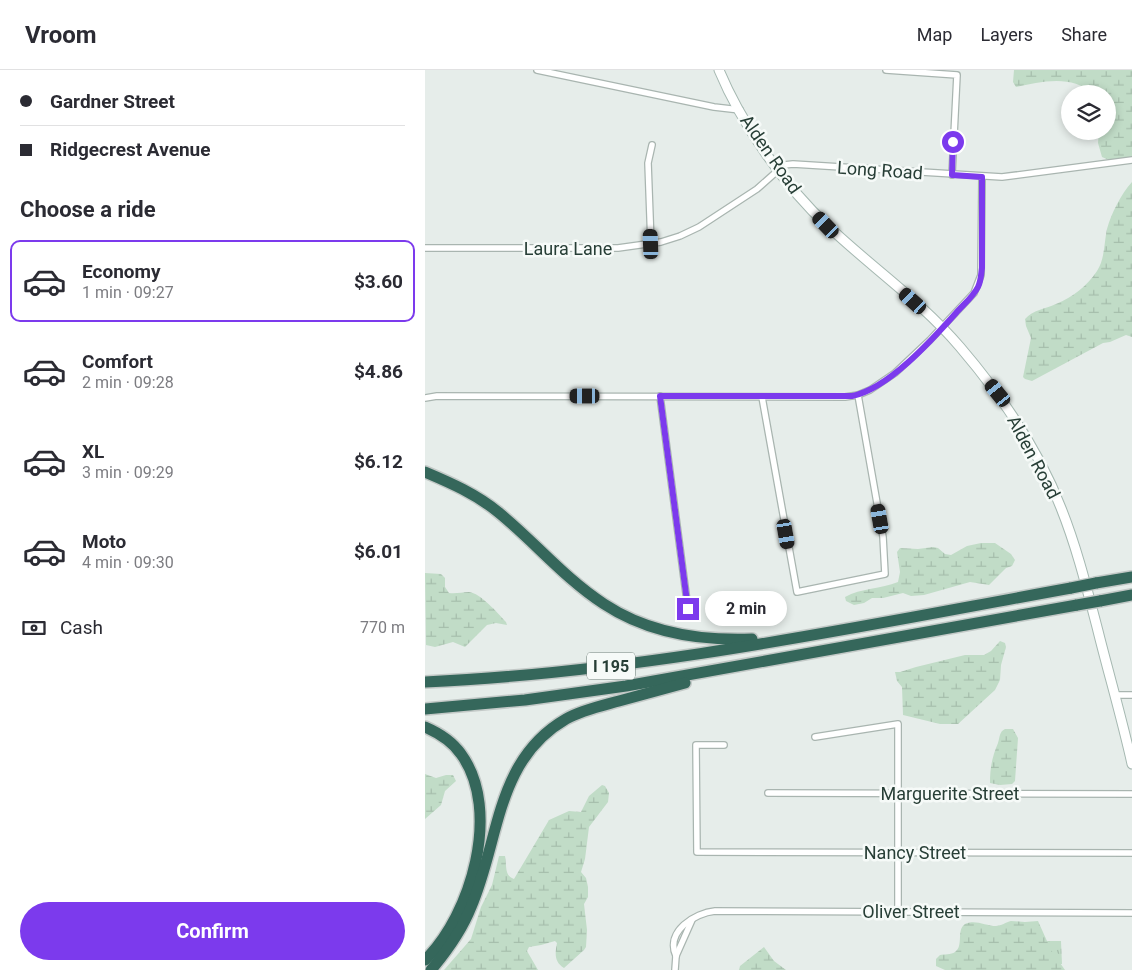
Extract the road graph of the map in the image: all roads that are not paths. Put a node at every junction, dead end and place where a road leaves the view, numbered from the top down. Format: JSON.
{"nodes":[{"id":1,"x":537,"y":70,"type":"edge"},
{"id":2,"x":719,"y":70,"type":"edge"},
{"id":3,"x":885,"y":70,"type":"edge"},
{"id":4,"x":740,"y":110,"type":"junction"},
{"id":5,"x":653,"y":144,"type":"dead end"},
{"id":6,"x":1132,"y":160,"type":"edge"},
{"id":7,"x":778,"y":170,"type":"junction"},
{"id":8,"x":952,"y":175,"type":"junction"},
{"id":9,"x":982,"y":177,"type":"junction"},
{"id":10,"x":651,"y":244,"type":"junction"},
{"id":11,"x":425,"y":248,"type":"edge"},
{"id":12,"x":943,"y":327,"type":"junction"},
{"id":13,"x":858,"y":395,"type":"junction"},
{"id":14,"x":660,"y":396,"type":"junction"},
{"id":15,"x":762,"y":397,"type":"junction"},
{"id":16,"x":425,"y":398,"type":"edge"},
{"id":17,"x":425,"y":472,"type":"edge"},
{"id":18,"x":1132,"y":576,"type":"edge"},
{"id":19,"x":1132,"y":595,"type":"edge"},
{"id":20,"x":688,"y":609,"type":"dead end"},
{"id":21,"x":797,"y":638,"type":"junction"},
{"id":22,"x":742,"y":666,"type":"junction"},
{"id":23,"x":425,"y":682,"type":"edge"},
{"id":24,"x":1114,"y":694,"type":"junction"},
{"id":25,"x":1132,"y":695,"type":"edge"},
{"id":26,"x":425,"y":709,"type":"edge"},
{"id":27,"x":425,"y":727,"type":"edge"},
{"id":28,"x":815,"y":737,"type":"dead end"},
{"id":29,"x":723,"y":744,"type":"dead end"},
{"id":30,"x":1131,"y":754,"type":"edge"},
{"id":31,"x":1132,"y":764,"type":"edge"},
{"id":32,"x":768,"y":793,"type":"dead end"},
{"id":33,"x":898,"y":793,"type":"junction"},
{"id":34,"x":1132,"y":794,"type":"edge"},
{"id":35,"x":898,"y":852,"type":"junction"},
{"id":36,"x":1132,"y":853,"type":"edge"},
{"id":37,"x":898,"y":911,"type":"junction"},
{"id":38,"x":1132,"y":912,"type":"edge"},
{"id":39,"x":425,"y":960,"type":"edge"},
{"id":40,"x":431,"y":970,"type":"edge"},
{"id":41,"x":675,"y":970,"type":"edge"}],
"edges":[{"from":1,"to":4,"type":"street"},
{"from":2,"to":4,"type":"main road","name":"Alden Road"},
{"from":3,"to":8,"type":"street"},
{"from":4,"to":7,"type":"main road","name":"Alden Road"},
{"from":5,"to":10,"type":"street"},
{"from":6,"to":9,"type":"street","name":"Long Road"},
{"from":7,"to":8,"type":"street","name":"Long Road"},
{"from":7,"to":10,"type":"street","name":"Laura Lane"},
{"from":7,"to":12,"type":"main road","name":"Alden Road"},
{"from":8,"to":9,"type":"street","name":"Long Road"},
{"from":9,"to":12,"type":"street"},
{"from":10,"to":11,"type":"street","name":"Laura Lane"},
{"from":12,"to":13,"type":"street"},
{"from":12,"to":24,"type":"main road","name":"Alden Road"},
{"from":13,"to":15,"type":"street"},
{"from":13,"to":15,"type":"street"},
{"from":14,"to":15,"type":"street"},
{"from":14,"to":16,"type":"street"},
{"from":14,"to":20,"type":"street"},
{"from":17,"to":21,"type":"highway"},
{"from":18,"to":21,"type":"highway","number":"I 195","bridge":true},
{"from":19,"to":22,"type":"highway","number":"I 195","bridge":true},
{"from":21,"to":23,"type":"highway","number":"I 195"},
{"from":22,"to":26,"type":"highway","number":"I 195"},
{"from":22,"to":40,"type":"highway"},
{"from":24,"to":25,"type":"street"},
{"from":24,"to":30,"type":"main road","name":"Alden Road"},
{"from":27,"to":39,"type":"highway"},
{"from":28,"to":33,"type":"street"},
{"from":29,"to":35,"type":"street","name":"Nancy Street"},
{"from":30,"to":31,"type":"main road","name":"Alden Road"},
{"from":32,"to":33,"type":"street","name":"Marguerite Street"},
{"from":33,"to":34,"type":"street","name":"Marguerite Street"},
{"from":33,"to":35,"type":"street"},
{"from":35,"to":36,"type":"street","name":"Nancy Street"},
{"from":35,"to":37,"type":"street"},
{"from":37,"to":38,"type":"street","name":"Oliver Street"},
{"from":37,"to":41,"type":"street","name":"Oliver Street"}]}
